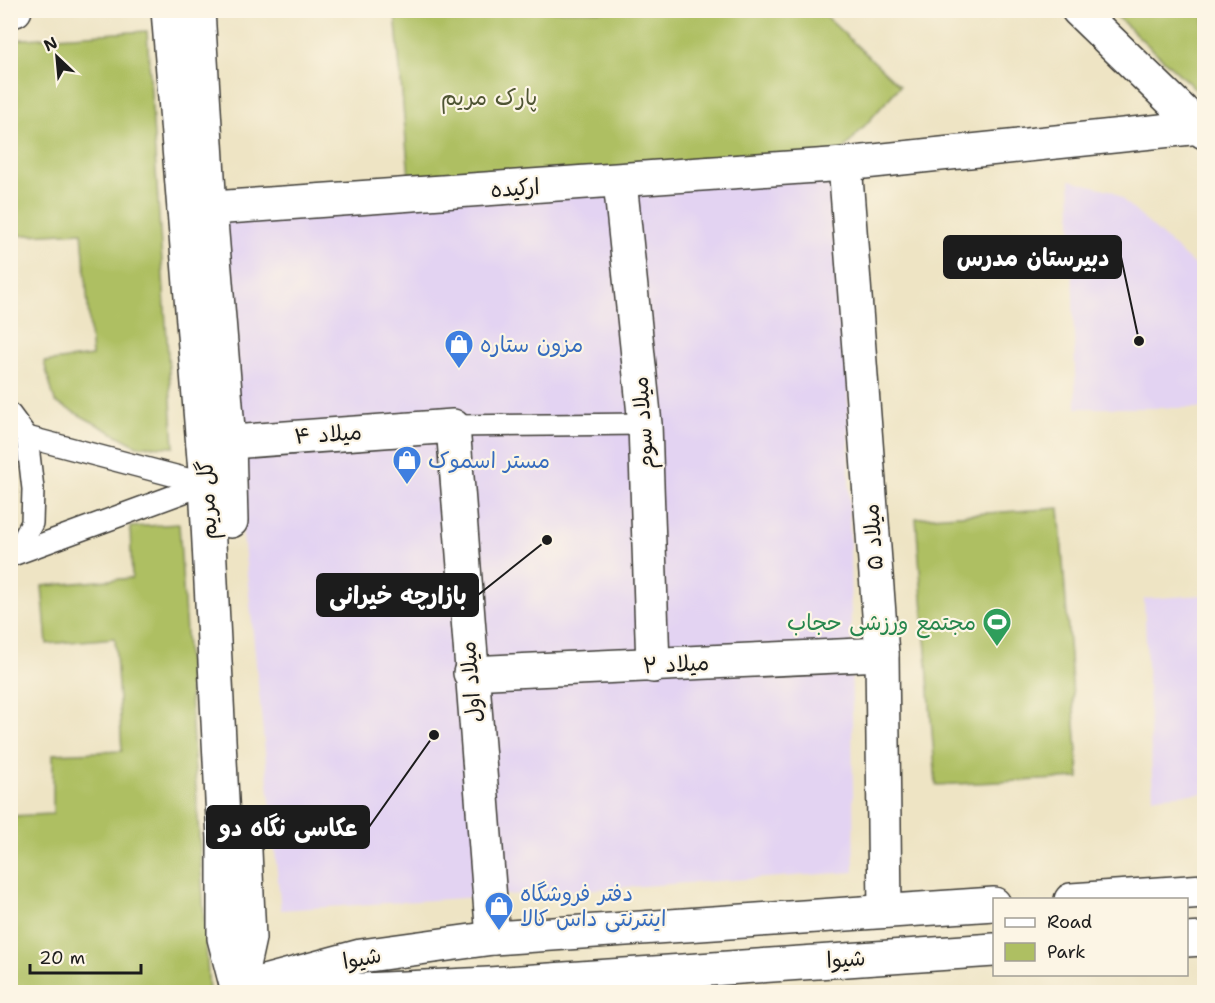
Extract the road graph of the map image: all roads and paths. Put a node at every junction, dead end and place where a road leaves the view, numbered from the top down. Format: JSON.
{"nodes":[{"id":1,"x":15,"y":10,"type":"edge"},
{"id":2,"x":168,"y":10,"type":"edge"},
{"id":3,"x":198,"y":10,"type":"edge"},
{"id":4,"x":1078,"y":10,"type":"edge"},
{"id":5,"x":10,"y":11,"type":"edge"},
{"id":6,"x":1202,"y":130,"type":"edge"},
{"id":7,"x":845,"y":165,"type":"junction"},
{"id":8,"x":620,"y":181,"type":"junction"},
{"id":9,"x":197,"y":209,"type":"junction"},
{"id":10,"x":10,"y":414,"type":"edge"},
{"id":11,"x":645,"y":424,"type":"junction"},
{"id":12,"x":453,"y":426,"type":"junction"},
{"id":13,"x":27,"y":438,"type":"junction"},
{"id":14,"x":216,"y":442,"type":"junction"},
{"id":15,"x":218,"y":483,"type":"junction"},
{"id":16,"x":13,"y":555,"type":"edge"},
{"id":17,"x":882,"y":654,"type":"junction"},
{"id":18,"x":653,"y":666,"type":"junction"},
{"id":19,"x":470,"y":673,"type":"junction"},
{"id":20,"x":1204,"y":891,"type":"edge"},
{"id":21,"x":1101,"y":898,"type":"edge"},
{"id":22,"x":993,"y":904,"type":"edge"},
{"id":23,"x":885,"y":911,"type":"junction"},
{"id":24,"x":493,"y":938,"type":"junction"},
{"id":25,"x":1204,"y":939,"type":"edge"},
{"id":26,"x":1188,"y":940,"type":"edge"},
{"id":27,"x":993,"y":950,"type":"edge"},
{"id":28,"x":238,"y":991,"type":"edge"}],
"edges":[{"from":1,"to":5,"type":"street"},
{"from":2,"to":9,"type":"street","name":"گل مریم"},
{"from":3,"to":9,"type":"street","name":"گل مریم"},
{"from":4,"to":6,"type":"street"},
{"from":6,"to":7,"type":"street","name":"ارکیده"},
{"from":7,"to":8,"type":"street","name":"ارکیده"},
{"from":7,"to":17,"type":"street","name":"میلاد ۵"},
{"from":8,"to":9,"type":"street","name":"ارکیده"},
{"from":8,"to":11,"type":"street","name":"میلاد سوم"},
{"from":9,"to":14,"type":"street","name":"گل مریم"},
{"from":10,"to":13,"type":"lane"},
{"from":11,"to":12,"type":"lane"},
{"from":11,"to":18,"type":"street","name":"میلاد سوم"},
{"from":12,"to":14,"type":"street","name":"میلاد ۴"},
{"from":12,"to":19,"type":"street","name":"میلاد اول"},
{"from":13,"to":15,"type":"lane"},
{"from":13,"to":16,"type":"lane"},
{"from":14,"to":15,"type":"street","name":"گل مریم"},
{"from":15,"to":16,"type":"lane"},
{"from":15,"to":28,"type":"street","name":"گل مریم"},
{"from":17,"to":18,"type":"street","name":"میلاد ۲"},
{"from":17,"to":23,"type":"street","name":"میلاد ۵"},
{"from":18,"to":19,"type":"street","name":"میلاد ۲"},
{"from":19,"to":24,"type":"street","name":"میلاد اول"},
{"from":20,"to":21,"type":"street"},
{"from":22,"to":23,"type":"street","name":"شیوا"},
{"from":23,"to":24,"type":"street","name":"شیوا"},
{"from":24,"to":28,"type":"street","name":"شیوا"},
{"from":25,"to":26,"type":"street"},
{"from":27,"to":28,"type":"street","name":"شیوا"}]}
